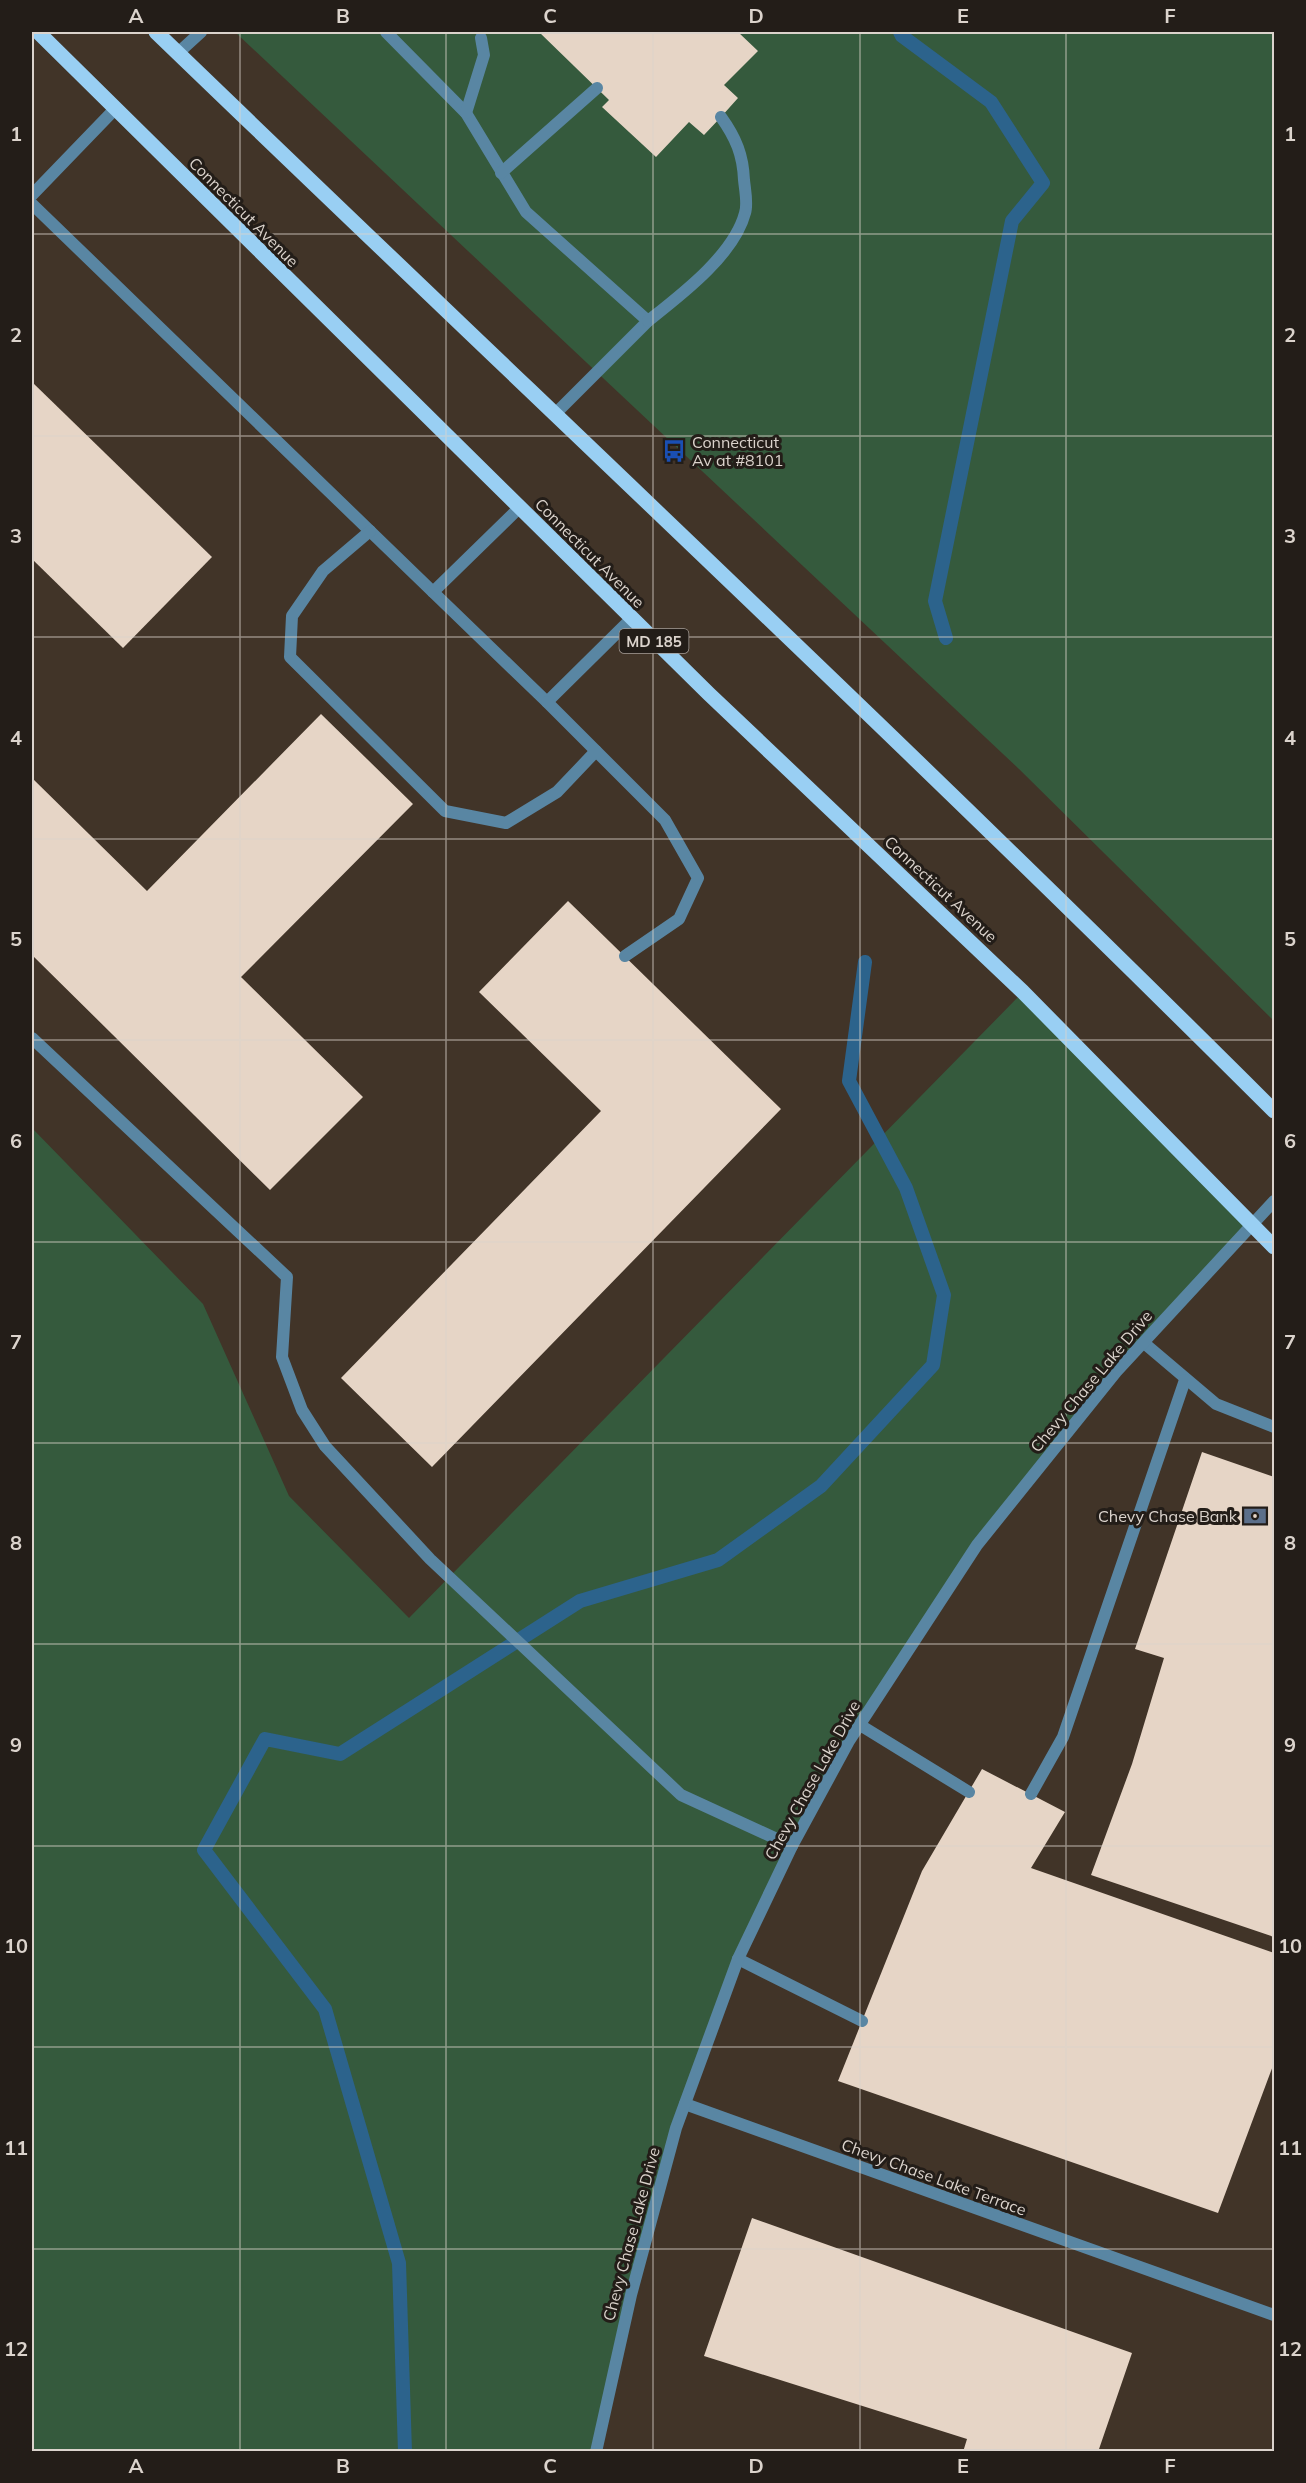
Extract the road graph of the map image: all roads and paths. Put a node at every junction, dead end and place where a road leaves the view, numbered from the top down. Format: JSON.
{"nodes":[{"id":1,"x":38,"y":32,"type":"edge"},
{"id":2,"x":156,"y":32,"type":"edge"},
{"id":3,"x":201,"y":32,"type":"edge"},
{"id":4,"x":386,"y":32,"type":"edge"},
{"id":5,"x":481,"y":38,"type":"dead end"},
{"id":6,"x":178,"y":53,"type":"junction"},
{"id":7,"x":597,"y":88,"type":"dead end"},
{"id":8,"x":116,"y":109,"type":"junction"},
{"id":9,"x":466,"y":114,"type":"junction"},
{"id":10,"x":721,"y":117,"type":"dead end"},
{"id":11,"x":501,"y":173,"type":"junction"},
{"id":12,"x":32,"y":195,"type":"edge"},
{"id":13,"x":32,"y":204,"type":"edge"},
{"id":14,"x":648,"y":321,"type":"junction"},
{"id":15,"x":555,"y":414,"type":"junction"},
{"id":16,"x":519,"y":508,"type":"junction"},
{"id":17,"x":370,"y":531,"type":"junction"},
{"id":18,"x":433,"y":592,"type":"junction"},
{"id":19,"x":631,"y":619,"type":"junction"},
{"id":20,"x":547,"y":702,"type":"junction"},
{"id":21,"x":596,"y":752,"type":"junction"},
{"id":22,"x":625,"y":956,"type":"dead end"},
{"id":23,"x":32,"y":1038,"type":"edge"},
{"id":24,"x":1275,"y":1111,"type":"edge"},
{"id":25,"x":1275,"y":1201,"type":"edge"},
{"id":26,"x":1252,"y":1226,"type":"junction"},
{"id":27,"x":1275,"y":1247,"type":"edge"},
{"id":28,"x":1144,"y":1343,"type":"junction"},
{"id":29,"x":1185,"y":1380,"type":"junction"},
{"id":30,"x":1275,"y":1427,"type":"edge"},
{"id":31,"x":860,"y":1725,"type":"junction"},
{"id":32,"x":969,"y":1792,"type":"dead end"},
{"id":33,"x":1031,"y":1794,"type":"dead end"},
{"id":34,"x":792,"y":1846,"type":"junction"},
{"id":35,"x":738,"y":1959,"type":"junction"},
{"id":36,"x":862,"y":2021,"type":"dead end"},
{"id":37,"x":685,"y":2104,"type":"junction"},
{"id":38,"x":1275,"y":2315,"type":"edge"},
{"id":39,"x":596,"y":2451,"type":"edge"}],
"edges":[{"from":1,"to":8,"type":"main road","name":"Connecticut Avenue","number":"MD 185"},
{"from":2,"to":6,"type":"main road"},
{"from":3,"to":6,"type":"street"},
{"from":4,"to":9,"type":"street"},
{"from":5,"to":9,"type":"street"},
{"from":6,"to":15,"type":"main road"},
{"from":7,"to":11,"type":"street"},
{"from":8,"to":12,"type":"street"},
{"from":8,"to":16,"type":"main road","name":"Connecticut Avenue","number":"MD 185"},
{"from":9,"to":11,"type":"street"},
{"from":10,"to":14,"type":"street"},
{"from":11,"to":14,"type":"street"},
{"from":13,"to":17,"type":"street"},
{"from":14,"to":15,"type":"street"},
{"from":15,"to":24,"type":"main road"},
{"from":16,"to":18,"type":"street"},
{"from":16,"to":19,"type":"main road","name":"Connecticut Avenue","number":"MD 185"},
{"from":17,"to":18,"type":"street"},
{"from":17,"to":21,"type":"street"},
{"from":18,"to":20,"type":"street"},
{"from":19,"to":20,"type":"street"},
{"from":19,"to":26,"type":"main road","name":"Connecticut Avenue","number":"MD 185"},
{"from":20,"to":21,"type":"street"},
{"from":21,"to":22,"type":"street"},
{"from":23,"to":34,"type":"street"},
{"from":25,"to":26,"type":"street","name":"Chevy Chase Lake Drive"},
{"from":26,"to":27,"type":"main road","name":"Connecticut Avenue","number":"MD 185"},
{"from":26,"to":28,"type":"street","name":"Chevy Chase Lake Drive"},
{"from":28,"to":29,"type":"street"},
{"from":28,"to":31,"type":"street","name":"Chevy Chase Lake Drive"},
{"from":29,"to":30,"type":"street"},
{"from":29,"to":33,"type":"street"},
{"from":31,"to":32,"type":"street"},
{"from":31,"to":34,"type":"street","name":"Chevy Chase Lake Drive"},
{"from":34,"to":35,"type":"street","name":"Chevy Chase Lake Drive"},
{"from":35,"to":36,"type":"street"},
{"from":35,"to":37,"type":"street","name":"Chevy Chase Lake Drive"},
{"from":37,"to":38,"type":"street","name":"Chevy Chase Lake Terrace"},
{"from":37,"to":39,"type":"street","name":"Chevy Chase Lake Drive"}]}
